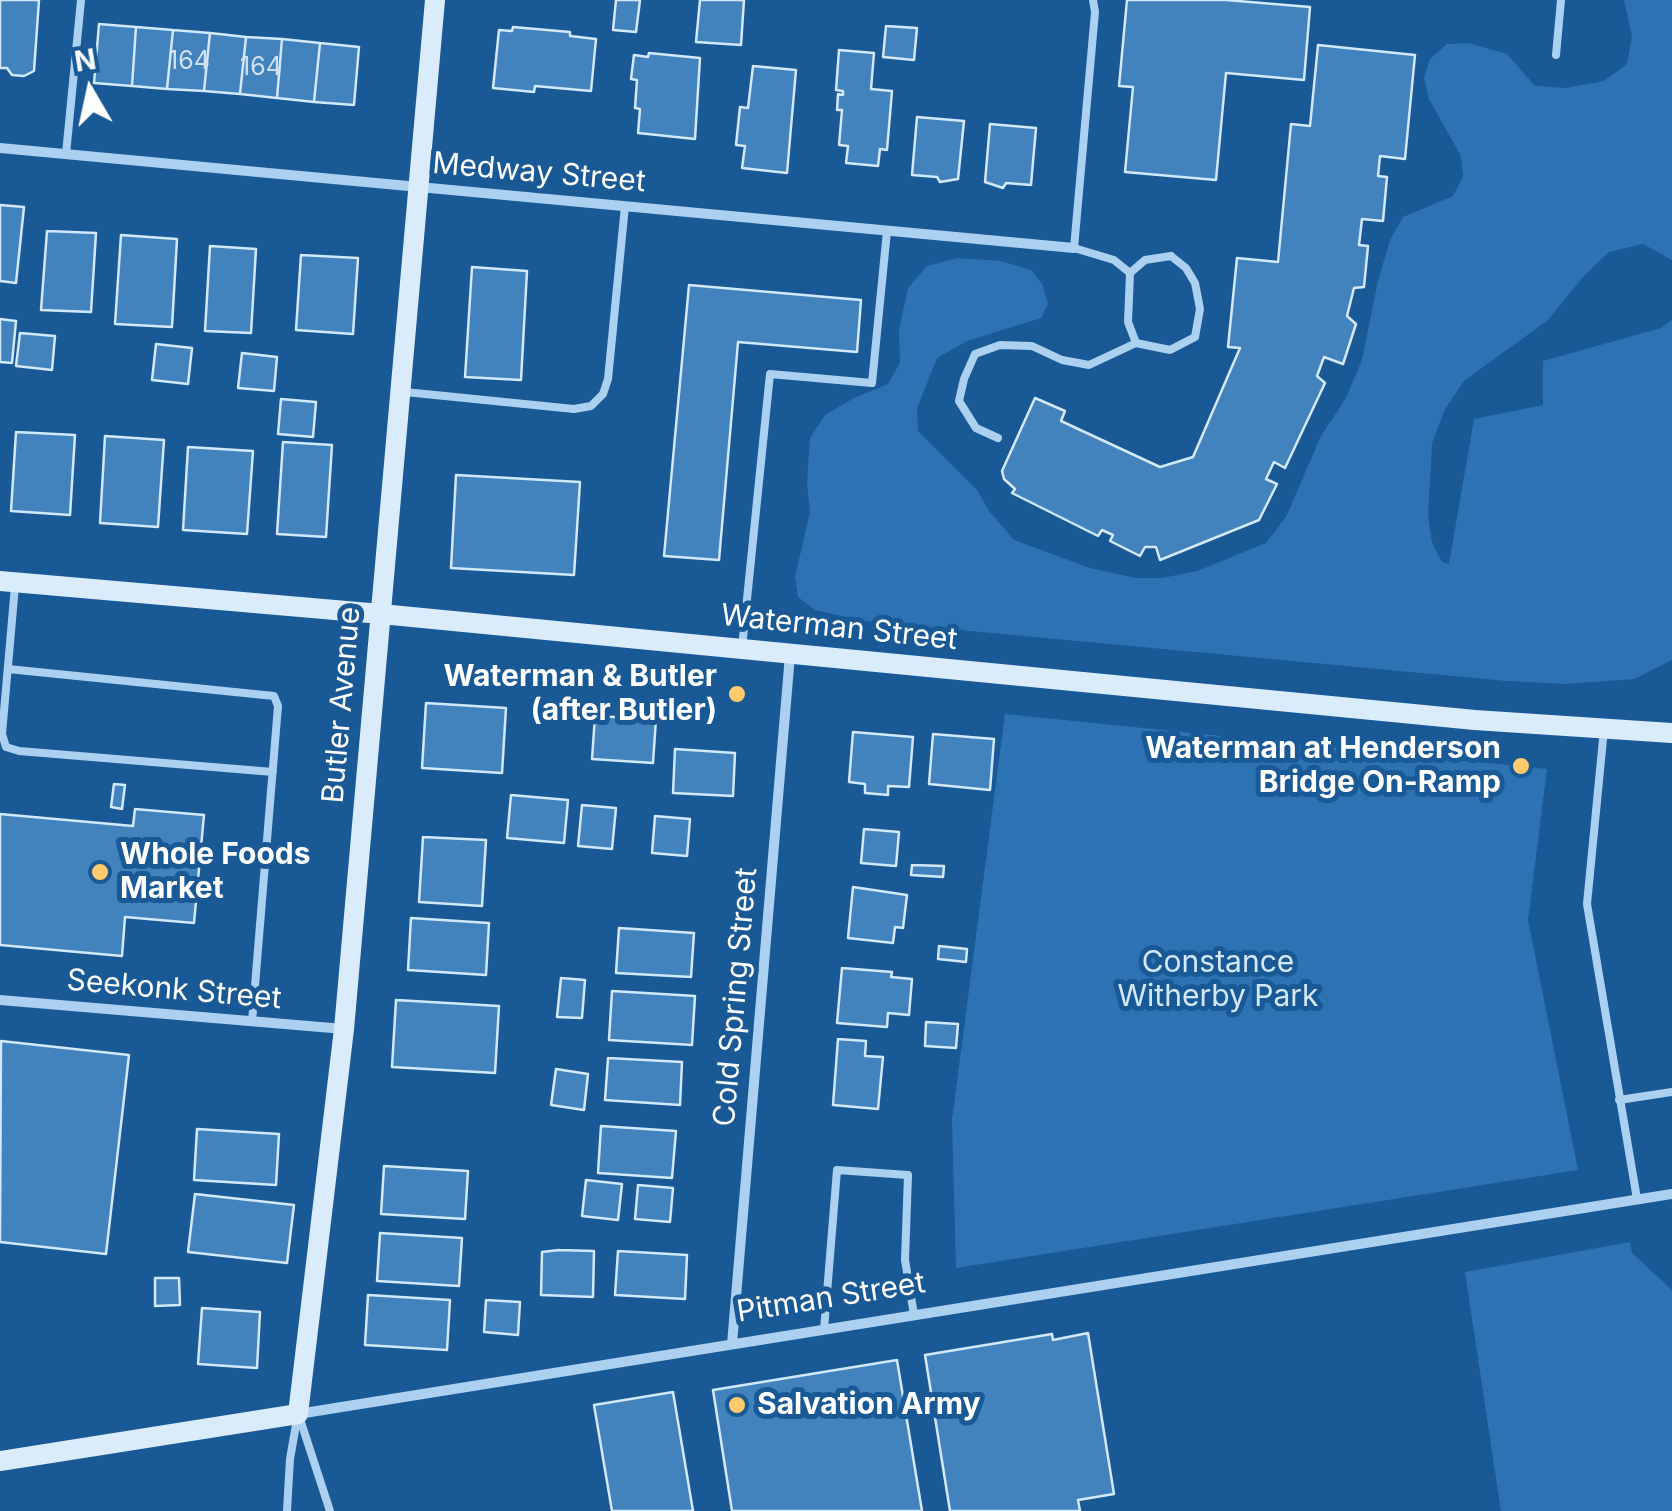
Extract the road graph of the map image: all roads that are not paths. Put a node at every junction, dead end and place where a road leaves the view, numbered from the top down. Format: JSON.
{"nodes":[{"id":1,"x":81,"y":0,"type":"edge"},
{"id":2,"x":435,"y":0,"type":"edge"},
{"id":3,"x":1093,"y":0,"type":"edge"},
{"id":4,"x":1561,"y":0,"type":"edge"},
{"id":5,"x":1556,"y":54,"type":"dead end"},
{"id":6,"x":0,"y":148,"type":"edge"},
{"id":7,"x":66,"y":154,"type":"junction"},
{"id":8,"x":418,"y":187,"type":"junction"},
{"id":9,"x":624,"y":206,"type":"junction"},
{"id":10,"x":886,"y":231,"type":"junction"},
{"id":11,"x":1074,"y":248,"type":"junction"},
{"id":12,"x":1130,"y":274,"type":"junction"},
{"id":13,"x":1136,"y":343,"type":"junction"},
{"id":14,"x":400,"y":392,"type":"junction"},
{"id":15,"x":998,"y":438,"type":"dead end"},
{"id":16,"x":8,"y":581,"type":"edge"},
{"id":17,"x":381,"y":614,"type":"junction"},
{"id":18,"x":742,"y":649,"type":"junction"},
{"id":19,"x":790,"y":654,"type":"junction"},
{"id":20,"x":8,"y":669,"type":"junction"},
{"id":21,"x":1604,"y":729,"type":"junction"},
{"id":22,"x":1672,"y":733,"type":"edge"},
{"id":23,"x":273,"y":772,"type":"junction"},
{"id":24,"x":0,"y":1000,"type":"edge"},
{"id":25,"x":252,"y":1022,"type":"junction"},
{"id":26,"x":344,"y":1029,"type":"junction"},
{"id":27,"x":1672,"y":1092,"type":"edge"},
{"id":28,"x":1619,"y":1100,"type":"junction"},
{"id":29,"x":1672,"y":1194,"type":"edge"},
{"id":30,"x":1637,"y":1199,"type":"junction"},
{"id":31,"x":914,"y":1315,"type":"junction"},
{"id":32,"x":824,"y":1330,"type":"junction"},
{"id":33,"x":732,"y":1344,"type":"junction"},
{"id":34,"x":298,"y":1414,"type":"junction"},
{"id":35,"x":0,"y":1462,"type":"edge"},
{"id":36,"x":287,"y":1511,"type":"edge"},
{"id":37,"x":330,"y":1511,"type":"edge"}],
"edges":[{"from":1,"to":7,"type":"lane"},
{"from":2,"to":8,"type":"street","name":"Butler Avenue"},
{"from":3,"to":11,"type":"lane"},
{"from":4,"to":5,"type":"lane"},
{"from":6,"to":7,"type":"street","name":"Medway Street"},
{"from":7,"to":8,"type":"street","name":"Medway Street"},
{"from":8,"to":9,"type":"street","name":"Medway Street"},
{"from":8,"to":14,"type":"street","name":"Butler Avenue"},
{"from":9,"to":10,"type":"street","name":"Medway Street"},
{"from":9,"to":14,"type":"lane"},
{"from":10,"to":11,"type":"street","name":"Medway Street"},
{"from":10,"to":18,"type":"lane"},
{"from":11,"to":12,"type":"lane"},
{"from":12,"to":13,"type":"lane"},
{"from":12,"to":13,"type":"lane"},
{"from":13,"to":15,"type":"lane"},
{"from":14,"to":17,"type":"street","name":"Butler Avenue"},
{"from":16,"to":17,"type":"street","name":"Waterman Street"},
{"from":16,"to":20,"type":"lane"},
{"from":17,"to":18,"type":"street","name":"Waterman Street"},
{"from":17,"to":26,"type":"street","name":"Butler Avenue"},
{"from":18,"to":19,"type":"street","name":"Waterman Street"},
{"from":19,"to":21,"type":"street","name":"Waterman Street"},
{"from":19,"to":33,"type":"street","name":"Cold Spring Street"},
{"from":20,"to":23,"type":"lane"},
{"from":20,"to":23,"type":"lane"},
{"from":21,"to":22,"type":"street","name":"Waterman Street"},
{"from":21,"to":28,"type":"lane"},
{"from":23,"to":25,"type":"lane"},
{"from":24,"to":25,"type":"street","name":"Seekonk Street"},
{"from":25,"to":26,"type":"street","name":"Seekonk Street"},
{"from":26,"to":34,"type":"street","name":"Butler Avenue"},
{"from":27,"to":28,"type":"lane"},
{"from":28,"to":30,"type":"lane"},
{"from":29,"to":30,"type":"street","name":"Pitman Street"},
{"from":30,"to":31,"type":"street","name":"Pitman Street"},
{"from":31,"to":32,"type":"street","name":"Pitman Street"},
{"from":31,"to":32,"type":"lane"},
{"from":32,"to":33,"type":"street","name":"Pitman Street"},
{"from":33,"to":34,"type":"street","name":"Pitman Street"},
{"from":34,"to":35,"type":"street","name":"Pitman Street"},
{"from":34,"to":36,"type":"lane"},
{"from":34,"to":37,"type":"lane"}]}
